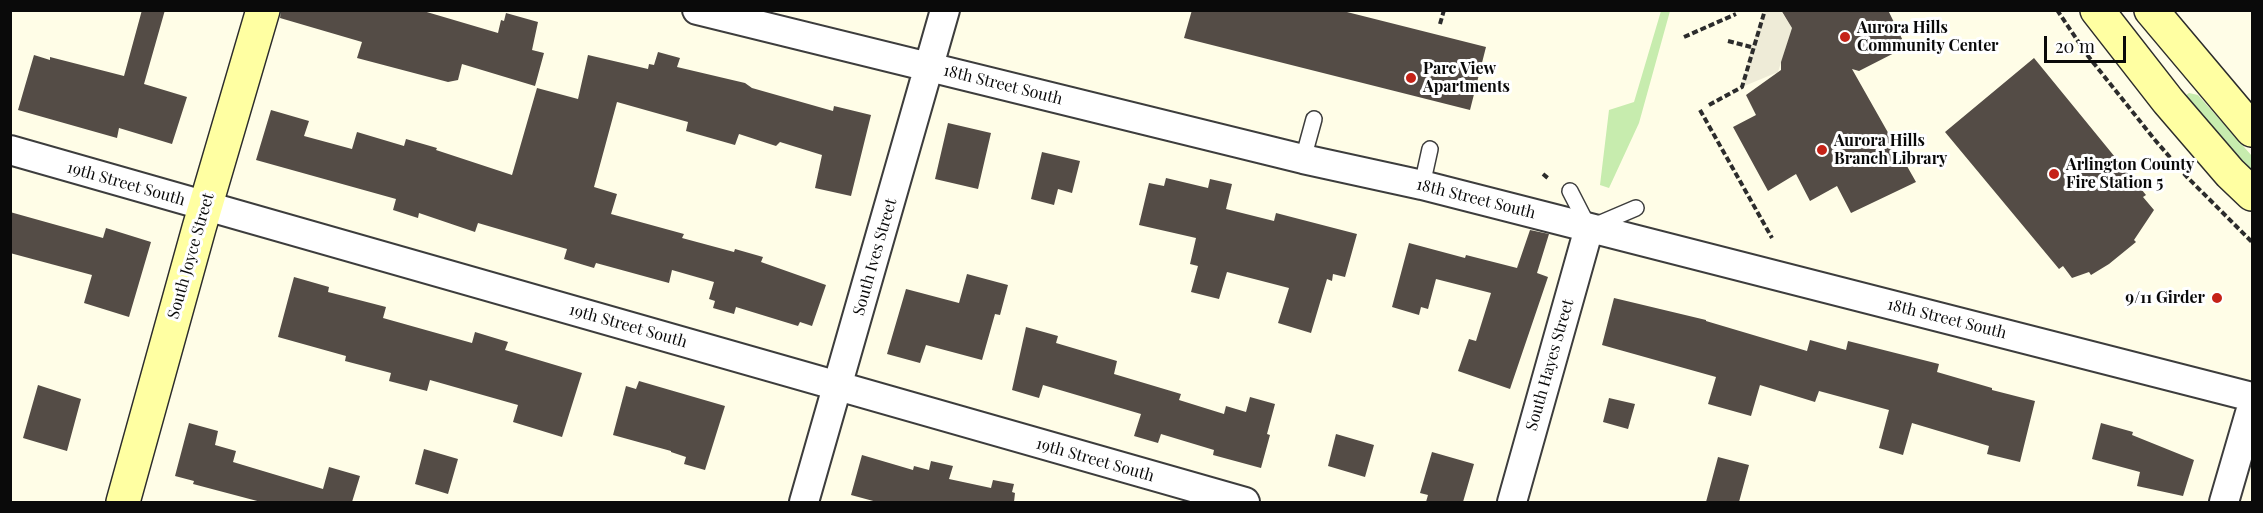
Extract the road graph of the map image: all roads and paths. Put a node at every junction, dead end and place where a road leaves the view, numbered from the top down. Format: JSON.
{"nodes":[{"id":1,"x":262,"y":10,"type":"edge"},
{"id":2,"x":697,"y":10,"type":"edge"},
{"id":3,"x":945,"y":10,"type":"edge"},
{"id":4,"x":1444,"y":10,"type":"edge"},
{"id":5,"x":1765,"y":10,"type":"edge"},
{"id":6,"x":2057,"y":10,"type":"edge"},
{"id":7,"x":2097,"y":10,"type":"edge"},
{"id":8,"x":2151,"y":10,"type":"edge"},
{"id":9,"x":1736,"y":14,"type":"dead end"},
{"id":10,"x":1440,"y":24,"type":"dead end"},
{"id":11,"x":1684,"y":37,"type":"dead end"},
{"id":12,"x":1728,"y":40,"type":"dead end"},
{"id":13,"x":1751,"y":47,"type":"dead end"},
{"id":14,"x":930,"y":67,"type":"junction"},
{"id":15,"x":1709,"y":105,"type":"dead end"},
{"id":16,"x":1700,"y":110,"type":"dead end"},
{"id":17,"x":1314,"y":119,"type":"dead end"},
{"id":18,"x":2253,"y":130,"type":"edge"},
{"id":19,"x":1430,"y":149,"type":"dead end"},
{"id":20,"x":10,"y":150,"type":"edge"},
{"id":21,"x":1303,"y":159,"type":"junction"},
{"id":22,"x":1543,"y":174,"type":"dead end"},
{"id":23,"x":1549,"y":179,"type":"dead end"},
{"id":24,"x":1422,"y":185,"type":"junction"},
{"id":25,"x":1570,"y":191,"type":"dead end"},
{"id":26,"x":2253,"y":194,"type":"edge"},
{"id":27,"x":205,"y":206,"type":"junction"},
{"id":28,"x":1636,"y":208,"type":"dead end"},
{"id":29,"x":1589,"y":228,"type":"junction"},
{"id":30,"x":1772,"y":238,"type":"dead end"},
{"id":31,"x":2253,"y":242,"type":"edge"},
{"id":32,"x":838,"y":387,"type":"junction"},
{"id":33,"x":2253,"y":397,"type":"edge"},
{"id":34,"x":2253,"y":406,"type":"edge"},
{"id":35,"x":123,"y":502,"type":"edge"},
{"id":36,"x":804,"y":502,"type":"edge"},
{"id":37,"x":1245,"y":502,"type":"edge"},
{"id":38,"x":1512,"y":502,"type":"edge"},
{"id":39,"x":2224,"y":502,"type":"edge"}],
"edges":[{"from":1,"to":27,"type":"street","name":"South Joyce Street"},
{"from":2,"to":14,"type":"street","name":"18th Street South"},
{"from":3,"to":14,"type":"street","name":"South Ives Street"},
{"from":4,"to":10,"type":"path"},
{"from":5,"to":15,"type":"path"},
{"from":6,"to":31,"type":"path"},
{"from":7,"to":26,"type":"street"},
{"from":8,"to":18,"type":"street"},
{"from":9,"to":11,"type":"path"},
{"from":12,"to":13,"type":"path"},
{"from":14,"to":21,"type":"street","name":"18th Street South"},
{"from":14,"to":32,"type":"street","name":"South Ives Street"},
{"from":16,"to":30,"type":"path"},
{"from":17,"to":21,"type":"lane"},
{"from":19,"to":24,"type":"lane"},
{"from":20,"to":27,"type":"street","name":"19th Street South"},
{"from":21,"to":24,"type":"street","name":"18th Street South"},
{"from":22,"to":23,"type":"path"},
{"from":24,"to":29,"type":"street","name":"18th Street South"},
{"from":25,"to":29,"type":"lane"},
{"from":27,"to":32,"type":"street","name":"19th Street South"},
{"from":27,"to":35,"type":"street","name":"South Joyce Street"},
{"from":28,"to":29,"type":"lane"},
{"from":29,"to":33,"type":"street","name":"18th Street South"},
{"from":29,"to":38,"type":"street","name":"South Hayes Street"},
{"from":32,"to":36,"type":"street","name":"South Ives Street"},
{"from":32,"to":37,"type":"street","name":"19th Street South"},
{"from":34,"to":39,"type":"street"}]}
